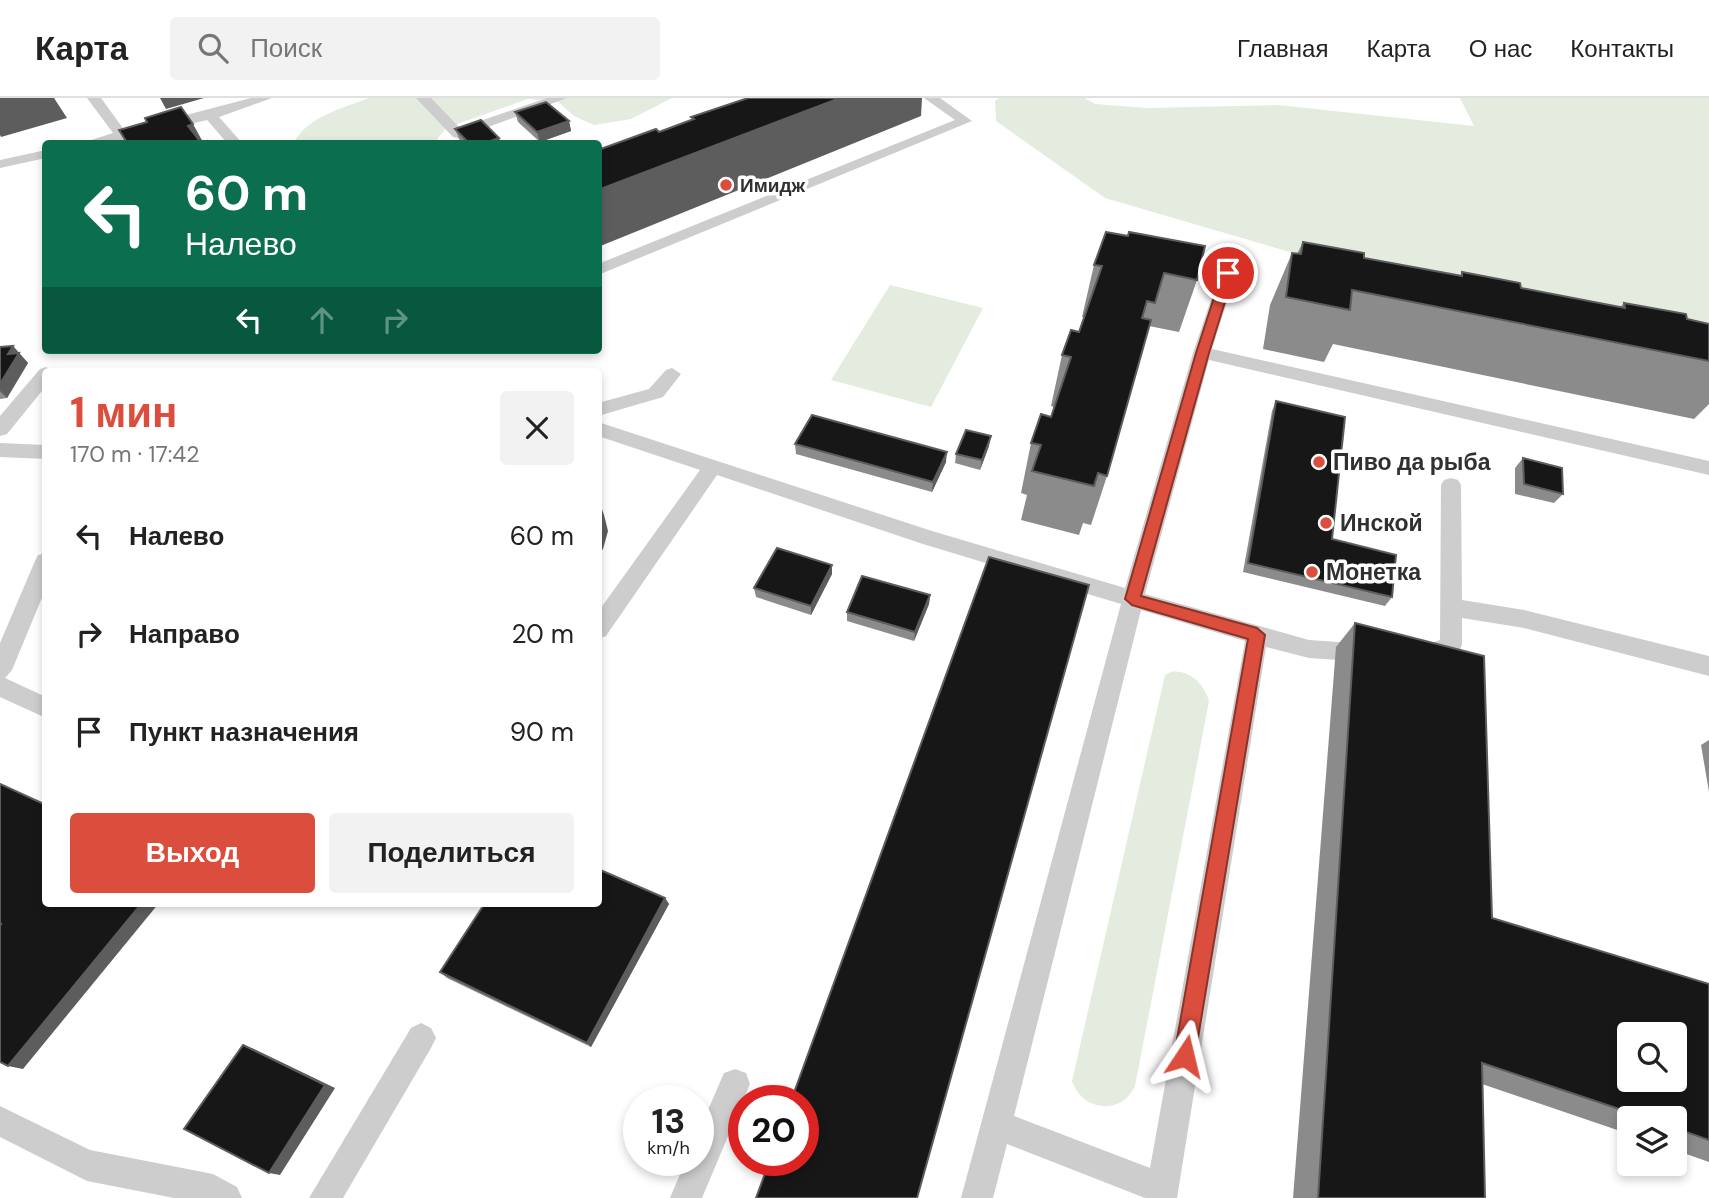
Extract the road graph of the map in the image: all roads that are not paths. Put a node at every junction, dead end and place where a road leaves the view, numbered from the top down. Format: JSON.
{"nodes":[{"id":1,"x":94,"y":98,"type":"edge"},
{"id":2,"x":265,"y":98,"type":"edge"},
{"id":3,"x":424,"y":98,"type":"edge"},
{"id":4,"x":560,"y":98,"type":"edge"},
{"id":5,"x":931,"y":98,"type":"edge"},
{"id":6,"x":210,"y":115,"type":"junction"},
{"id":7,"x":121,"y":135,"type":"junction"},
{"id":8,"x":102,"y":140,"type":"edge"},
{"id":9,"x":232,"y":140,"type":"edge"},
{"id":10,"x":42,"y":154,"type":"edge"},
{"id":11,"x":0,"y":164,"type":"edge"},
{"id":12,"x":602,"y":269,"type":"edge"},
{"id":13,"x":1228,"y":273,"type":"dead end"},
{"id":14,"x":1202,"y":353,"type":"junction"},
{"id":15,"x":672,"y":374,"type":"dead end"},
{"id":16,"x":42,"y":377,"type":"edge"},
{"id":17,"x":602,"y":409,"type":"edge"},
{"id":18,"x":0,"y":429,"type":"edge"},
{"id":19,"x":602,"y":430,"type":"edge"},
{"id":20,"x":0,"y":450,"type":"edge"},
{"id":21,"x":42,"y":452,"type":"edge"},
{"id":22,"x":713,"y":466,"type":"junction"},
{"id":23,"x":1709,"y":468,"type":"edge"},
{"id":24,"x":1451,"y":485,"type":"dead end"},
{"id":25,"x":42,"y":570,"type":"edge"},
{"id":26,"x":1132,"y":599,"type":"junction"},
{"id":27,"x":1450,"y":607,"type":"junction"},
{"id":28,"x":602,"y":624,"type":"edge"},
{"id":29,"x":1257,"y":635,"type":"junction"},
{"id":30,"x":1709,"y":666,"type":"edge"},
{"id":31,"x":0,"y":670,"type":"edge"},
{"id":32,"x":0,"y":686,"type":"edge"},
{"id":33,"x":42,"y":706,"type":"edge"},
{"id":34,"x":421,"y":1038,"type":"dead end"},
{"id":35,"x":735,"y":1084,"type":"dead end"},
{"id":36,"x":0,"y":1121,"type":"edge"},
{"id":37,"x":995,"y":1124,"type":"junction"},
{"id":38,"x":1161,"y":1193,"type":"edge"},
{"id":39,"x":226,"y":1198,"type":"edge"},
{"id":40,"x":326,"y":1198,"type":"edge"},
{"id":41,"x":686,"y":1198,"type":"edge"},
{"id":42,"x":977,"y":1198,"type":"edge"}],
"edges":[{"from":1,"to":7,"type":"lane"},
{"from":2,"to":6,"type":"lane"},
{"from":3,"to":4,"type":"lane"},
{"from":5,"to":12,"type":"lane"},
{"from":6,"to":7,"type":"lane"},
{"from":6,"to":9,"type":"lane"},
{"from":7,"to":8,"type":"lane"},
{"from":10,"to":11,"type":"lane"},
{"from":13,"to":14,"type":"lane"},
{"from":14,"to":23,"type":"lane"},
{"from":14,"to":26,"type":"lane"},
{"from":15,"to":17,"type":"lane"},
{"from":16,"to":18,"type":"lane"},
{"from":19,"to":22,"type":"lane"},
{"from":20,"to":21,"type":"lane"},
{"from":22,"to":26,"type":"lane"},
{"from":22,"to":28,"type":"lane"},
{"from":24,"to":27,"type":"lane"},
{"from":25,"to":31,"type":"lane"},
{"from":26,"to":29,"type":"lane"},
{"from":26,"to":37,"type":"lane"},
{"from":27,"to":29,"type":"lane"},
{"from":27,"to":30,"type":"lane"},
{"from":29,"to":38,"type":"lane"},
{"from":32,"to":33,"type":"lane"},
{"from":34,"to":40,"type":"lane"},
{"from":35,"to":41,"type":"lane"},
{"from":36,"to":39,"type":"lane"},
{"from":37,"to":38,"type":"lane"},
{"from":37,"to":42,"type":"lane"}]}
